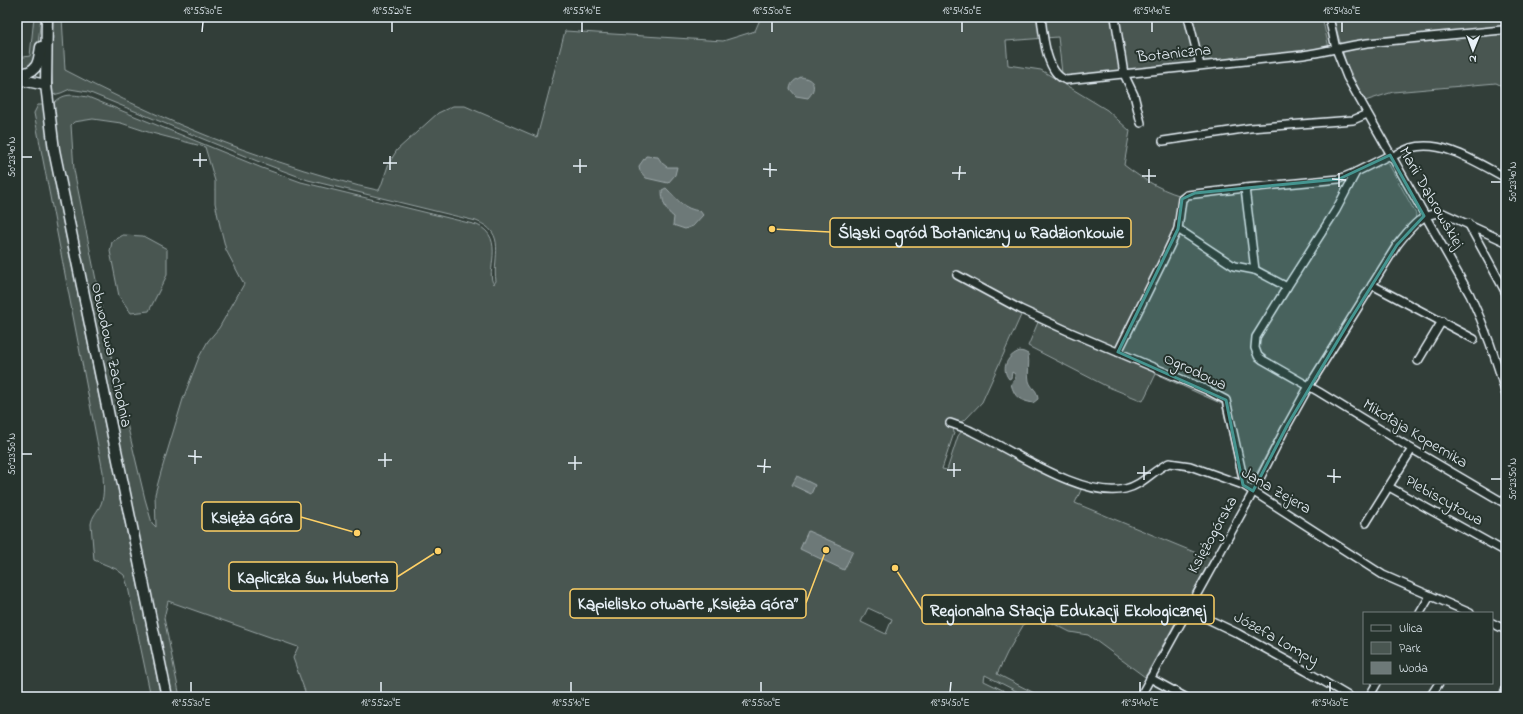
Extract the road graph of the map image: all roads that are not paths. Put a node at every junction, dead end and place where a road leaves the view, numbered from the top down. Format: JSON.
{"nodes":[{"id":1,"x":46,"y":17,"type":"edge"},
{"id":2,"x":1041,"y":17,"type":"edge"},
{"id":3,"x":1115,"y":17,"type":"edge"},
{"id":4,"x":1188,"y":17,"type":"edge"},
{"id":5,"x":1329,"y":17,"type":"edge"},
{"id":6,"x":1502,"y":30,"type":"dead end"},
{"id":7,"x":1336,"y":49,"type":"junction"},
{"id":8,"x":1200,"y":65,"type":"junction"},
{"id":9,"x":1124,"y":74,"type":"junction"},
{"id":10,"x":20,"y":75,"type":"edge"},
{"id":11,"x":46,"y":81,"type":"junction"},
{"id":12,"x":1367,"y":114,"type":"junction"},
{"id":13,"x":1141,"y":123,"type":"dead end"},
{"id":14,"x":1163,"y":141,"type":"dead end"},
{"id":15,"x":1391,"y":156,"type":"junction"},
{"id":16,"x":1356,"y":172,"type":"junction"},
{"id":17,"x":1506,"y":178,"type":"edge"},
{"id":18,"x":1245,"y":188,"type":"junction"},
{"id":19,"x":1424,"y":216,"type":"junction"},
{"id":20,"x":1468,"y":223,"type":"junction"},
{"id":21,"x":1178,"y":229,"type":"junction"},
{"id":22,"x":1506,"y":242,"type":"edge"},
{"id":23,"x":1255,"y":270,"type":"junction"},
{"id":24,"x":957,"y":275,"type":"dead end"},
{"id":25,"x":1372,"y":285,"type":"junction"},
{"id":26,"x":1287,"y":287,"type":"junction"},
{"id":27,"x":1506,"y":292,"type":"edge"},
{"id":28,"x":1442,"y":321,"type":"junction"},
{"id":29,"x":1474,"y":339,"type":"dead end"},
{"id":30,"x":1118,"y":352,"type":"junction"},
{"id":31,"x":1418,"y":361,"type":"dead end"},
{"id":32,"x":1310,"y":386,"type":"junction"},
{"id":33,"x":1505,"y":390,"type":"edge"},
{"id":34,"x":950,"y":423,"type":"dead end"},
{"id":35,"x":1412,"y":449,"type":"junction"},
{"id":36,"x":1243,"y":485,"type":"junction"},
{"id":37,"x":1389,"y":487,"type":"junction"},
{"id":38,"x":1253,"y":491,"type":"junction"},
{"id":39,"x":1506,"y":504,"type":"edge"},
{"id":40,"x":1366,"y":523,"type":"dead end"},
{"id":41,"x":1506,"y":552,"type":"edge"},
{"id":42,"x":1430,"y":596,"type":"junction"},
{"id":43,"x":1187,"y":609,"type":"junction"},
{"id":44,"x":1421,"y":612,"type":"edge"},
{"id":45,"x":1468,"y":612,"type":"edge"},
{"id":46,"x":1493,"y":624,"type":"edge"},
{"id":47,"x":1506,"y":630,"type":"edge"},
{"id":48,"x":1150,"y":678,"type":"junction"},
{"id":49,"x":1376,"y":684,"type":"edge"},
{"id":50,"x":1438,"y":684,"type":"edge"},
{"id":51,"x":1506,"y":689,"type":"edge"},
{"id":52,"x":167,"y":697,"type":"edge"},
{"id":53,"x":1140,"y":697,"type":"edge"},
{"id":54,"x":1184,"y":697,"type":"edge"},
{"id":55,"x":1350,"y":697,"type":"edge"},
{"id":56,"x":1369,"y":697,"type":"edge"},
{"id":57,"x":1430,"y":697,"type":"edge"},
{"id":58,"x":1503,"y":697,"type":"edge"}],
"edges":[{"from":1,"to":10,"type":"main road"},
{"from":1,"to":11,"type":"main road","name":"Obwodowa Zachodnia"},
{"from":2,"to":9,"type":"street","name":"Botaniczna"},
{"from":3,"to":9,"type":"street"},
{"from":4,"to":8,"type":"street"},
{"from":5,"to":7,"type":"street","name":"Marii Dąbrowskiej"},
{"from":6,"to":7,"type":"street","name":"Botaniczna"},
{"from":7,"to":8,"type":"street","name":"Botaniczna"},
{"from":7,"to":12,"type":"street","name":"Marii Dąbrowskiej"},
{"from":8,"to":9,"type":"street","name":"Botaniczna"},
{"from":9,"to":13,"type":"street"},
{"from":10,"to":11,"type":"main road"},
{"from":11,"to":52,"type":"main road","name":"Obwodowa Zachodnia"},
{"from":12,"to":14,"type":"street"},
{"from":12,"to":15,"type":"street","name":"Marii Dąbrowskiej"},
{"from":15,"to":16,"type":"street"},
{"from":15,"to":17,"type":"street"},
{"from":15,"to":19,"type":"street","name":"Marii Dąbrowskiej"},
{"from":16,"to":18,"type":"street"},
{"from":16,"to":26,"type":"street"},
{"from":18,"to":21,"type":"street"},
{"from":18,"to":23,"type":"street"},
{"from":19,"to":20,"type":"street"},
{"from":19,"to":25,"type":"street","name":"Księżogórska"},
{"from":19,"to":33,"type":"street","name":"Marii Dąbrowskiej"},
{"from":20,"to":22,"type":"street"},
{"from":20,"to":27,"type":"street"},
{"from":21,"to":23,"type":"street"},
{"from":21,"to":30,"type":"street"},
{"from":23,"to":26,"type":"street"},
{"from":24,"to":30,"type":"street","name":"Ogrodowa"},
{"from":25,"to":28,"type":"street"},
{"from":25,"to":32,"type":"street","name":"Księżogórska"},
{"from":26,"to":32,"type":"street"},
{"from":28,"to":29,"type":"street"},
{"from":28,"to":31,"type":"street"},
{"from":30,"to":36,"type":"street","name":"Ogrodowa"},
{"from":32,"to":35,"type":"street","name":"Mikołaja Kopernika"},
{"from":32,"to":38,"type":"street","name":"Księżogórska"},
{"from":34,"to":36,"type":"street","name":"Jana Zejera"},
{"from":35,"to":37,"type":"street","name":"Plebiscytowa"},
{"from":35,"to":39,"type":"street","name":"Mikołaja Kopernika"},
{"from":36,"to":38,"type":"street","name":"Jana Zejera"},
{"from":37,"to":40,"type":"street","name":"Plebiscytowa"},
{"from":37,"to":41,"type":"street","name":"Plebiscytowa"},
{"from":38,"to":42,"type":"street","name":"Jana Zejera"},
{"from":38,"to":43,"type":"street","name":"Księżogórska"},
{"from":42,"to":44,"type":"street"},
{"from":42,"to":45,"type":"street","name":"Jana Zejera"},
{"from":43,"to":48,"type":"street","name":"Księżogórska"},
{"from":43,"to":55,"type":"street","name":"Józefa Lompy"},
{"from":46,"to":47,"type":"street"},
{"from":48,"to":53,"type":"street","name":"Księżogórska"},
{"from":48,"to":54,"type":"street"},
{"from":49,"to":56,"type":"street"},
{"from":50,"to":57,"type":"street"},
{"from":51,"to":58,"type":"street"}]}
